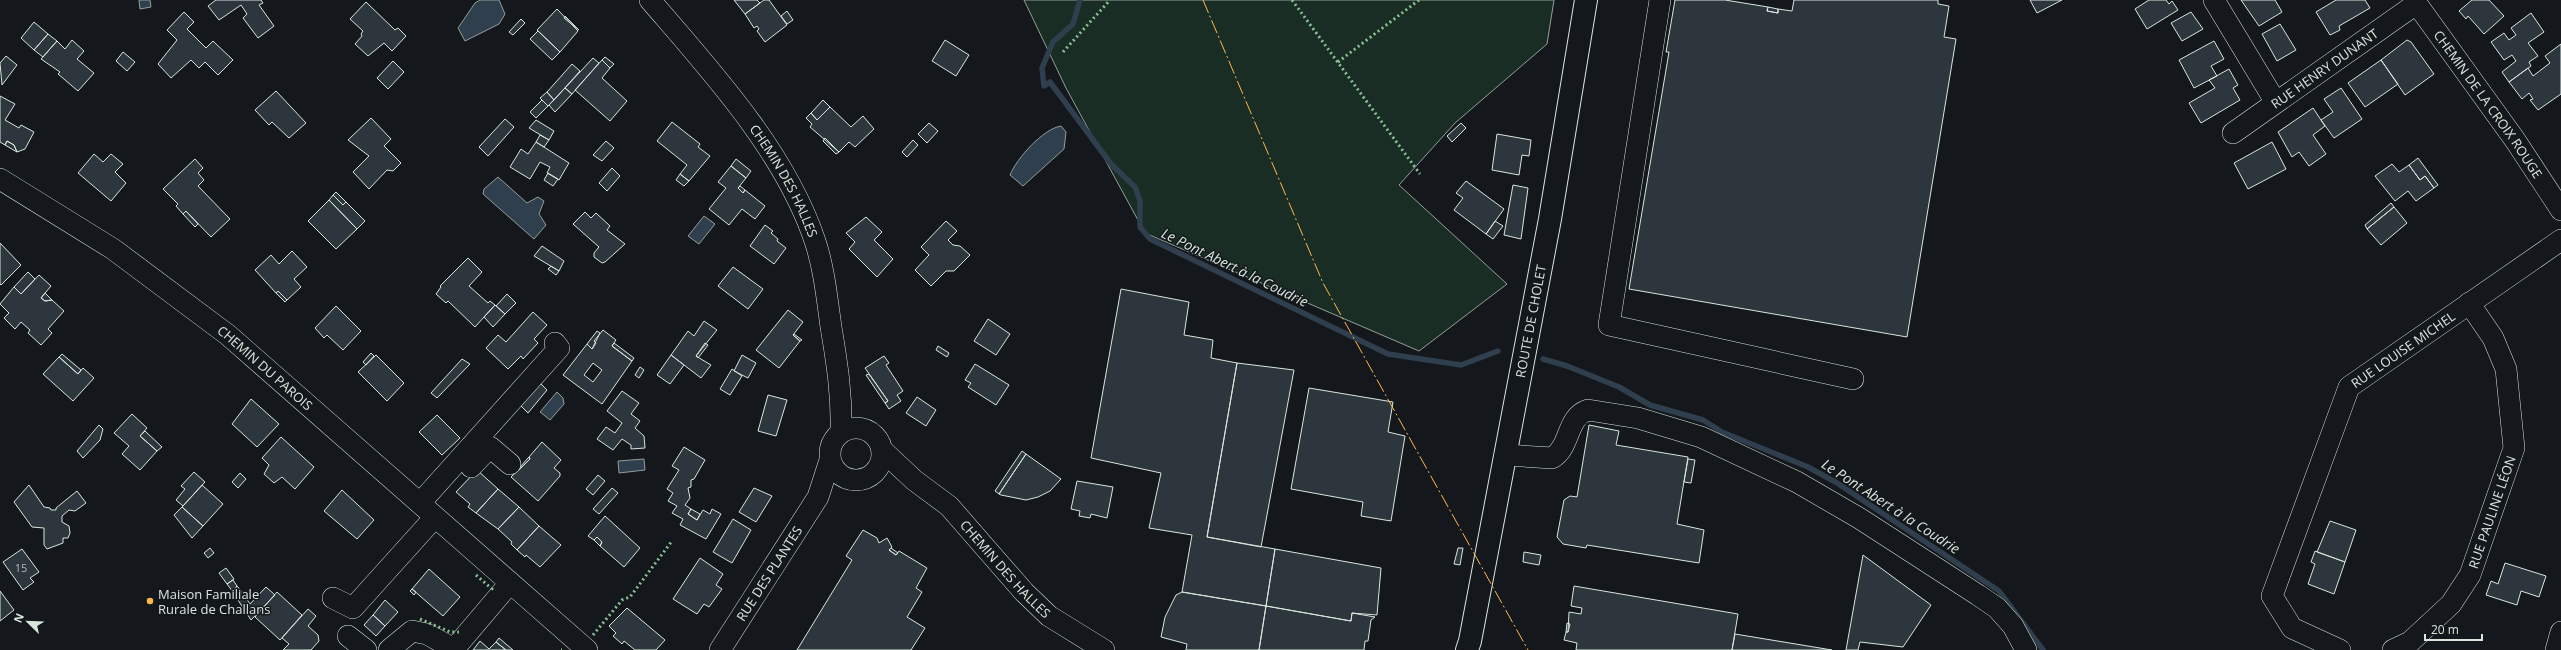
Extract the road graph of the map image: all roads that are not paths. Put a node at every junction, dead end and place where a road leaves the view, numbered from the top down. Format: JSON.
{"nodes":[{"id":1,"x":650,"y":0,"type":"edge"},
{"id":2,"x":1586,"y":0,"type":"edge"},
{"id":3,"x":1660,"y":0,"type":"edge"},
{"id":4,"x":2214,"y":0,"type":"edge"},
{"id":5,"x":2415,"y":2,"type":"edge"},
{"id":6,"x":2275,"y":101,"type":"junction"},
{"id":7,"x":2233,"y":133,"type":"dead end"},
{"id":8,"x":0,"y":179,"type":"edge"},
{"id":9,"x":2561,"y":210,"type":"edge"},
{"id":10,"x":2561,"y":240,"type":"edge"},
{"id":11,"x":2469,"y":303,"type":"junction"},
{"id":12,"x":554,"y":343,"type":"dead end"},
{"id":13,"x":1853,"y":379,"type":"dead end"},
{"id":14,"x":842,"y":397,"type":"junction"},
{"id":15,"x":862,"y":428,"type":"junction"},
{"id":16,"x":840,"y":432,"type":"junction"},
{"id":17,"x":882,"y":450,"type":"junction"},
{"id":18,"x":1505,"y":455,"type":"junction"},
{"id":19,"x":830,"y":460,"type":"junction"},
{"id":20,"x":510,"y":464,"type":"dead end"},
{"id":21,"x":872,"y":475,"type":"junction"},
{"id":22,"x":845,"y":478,"type":"junction"},
{"id":23,"x":914,"y":480,"type":"junction"},
{"id":24,"x":818,"y":497,"type":"junction"},
{"id":25,"x":429,"y":511,"type":"junction"},
{"id":26,"x":510,"y":583,"type":"junction"},
{"id":27,"x":333,"y":598,"type":"dead end"},
{"id":28,"x":2561,"y":632,"type":"edge"},
{"id":29,"x":348,"y":636,"type":"dead end"},
{"id":30,"x":1469,"y":647,"type":"edge"},
{"id":31,"x":366,"y":650,"type":"edge"},
{"id":32,"x":389,"y":650,"type":"edge"},
{"id":33,"x":587,"y":650,"type":"edge"},
{"id":34,"x":720,"y":650,"type":"edge"},
{"id":35,"x":1104,"y":650,"type":"edge"},
{"id":36,"x":2026,"y":650,"type":"edge"},
{"id":37,"x":2340,"y":650,"type":"edge"},
{"id":38,"x":2393,"y":650,"type":"edge"},
{"id":39,"x":2556,"y":650,"type":"edge"}],
"edges":[{"from":1,"to":14,"type":"street","name":"CHEMIN DES HALLES"},
{"from":2,"to":18,"type":"main road","name":"ROUTE DE CHOLET"},
{"from":3,"to":13,"type":"street"},
{"from":4,"to":6,"type":"street"},
{"from":5,"to":6,"type":"street","name":"RUE HENRY DUNANT"},
{"from":5,"to":9,"type":"street","name":"CHEMIN DE LA CROIX ROUGE"},
{"from":6,"to":7,"type":"street","name":"RUE HENRY DUNANT"},
{"from":8,"to":25,"type":"street","name":"CHEMIN DU PAROIS"},
{"from":10,"to":11,"type":"street","name":"RUE LOUISE MICHEL"},
{"from":11,"to":37,"type":"street","name":"RUE LOUISE MICHEL"},
{"from":11,"to":38,"type":"street","name":"RUE PAULINE LÉON"},
{"from":12,"to":25,"type":"street"},
{"from":14,"to":15,"type":"street","name":"CHEMIN DES HALLES"},
{"from":14,"to":16,"type":"street","name":"CHEMIN DES HALLES"},
{"from":15,"to":16,"type":"street"},
{"from":15,"to":17,"type":"street"},
{"from":16,"to":19,"type":"street"},
{"from":17,"to":21,"type":"street"},
{"from":17,"to":23,"type":"street","name":"CHEMIN DES HALLES"},
{"from":18,"to":30,"type":"main road","name":"ROUTE DE CHOLET"},
{"from":18,"to":36,"type":"street"},
{"from":19,"to":22,"type":"street"},
{"from":19,"to":24,"type":"street","name":"RUE DES PLANTES"},
{"from":20,"to":25,"type":"street"},
{"from":21,"to":22,"type":"street"},
{"from":21,"to":23,"type":"street","name":"CHEMIN DES HALLES"},
{"from":22,"to":24,"type":"street","name":"RUE DES PLANTES"},
{"from":23,"to":35,"type":"street","name":"CHEMIN DES HALLES"},
{"from":24,"to":34,"type":"street","name":"RUE DES PLANTES"},
{"from":25,"to":26,"type":"street","name":"CHEMIN DU PAROIS"},
{"from":25,"to":27,"type":"street"},
{"from":26,"to":32,"type":"street"},
{"from":26,"to":33,"type":"street","name":"CHEMIN DU PAROIS"},
{"from":28,"to":39,"type":"street"},
{"from":29,"to":31,"type":"street"}]}
